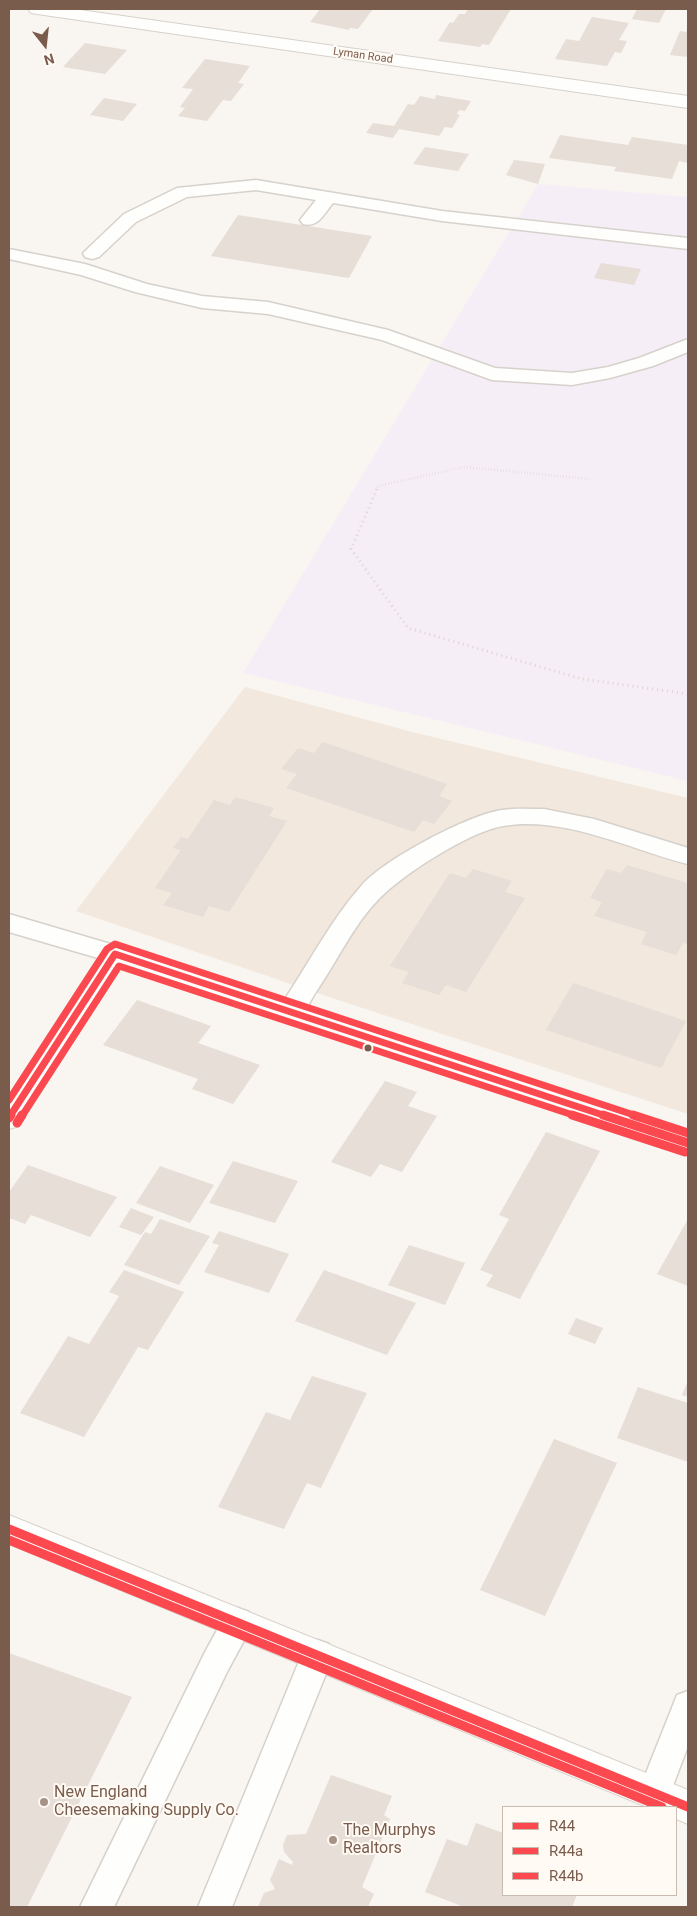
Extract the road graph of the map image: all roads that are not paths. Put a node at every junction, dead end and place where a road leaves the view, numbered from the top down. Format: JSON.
{"nodes":[{"id":1,"x":49,"y":10,"type":"edge"},
{"id":2,"x":688,"y":102,"type":"edge"},
{"id":3,"x":329,"y":196,"type":"junction"},
{"id":4,"x":309,"y":220,"type":"dead end"},
{"id":5,"x":688,"y":244,"type":"edge"},
{"id":6,"x":92,"y":253,"type":"dead end"},
{"id":7,"x":9,"y":254,"type":"edge"},
{"id":8,"x":688,"y":345,"type":"edge"},
{"id":9,"x":688,"y":856,"type":"edge"},
{"id":10,"x":9,"y":922,"type":"edge"},
{"id":11,"x":115,"y":954,"type":"junction"},
{"id":12,"x":290,"y":1011,"type":"junction"},
{"id":13,"x":9,"y":1118,"type":"edge"},
{"id":14,"x":688,"y":1143,"type":"edge"},
{"id":15,"x":9,"y":1529,"type":"edge"},
{"id":16,"x":238,"y":1622,"type":"junction"},
{"id":17,"x":318,"y":1654,"type":"junction"},
{"id":18,"x":688,"y":1705,"type":"edge"},
{"id":19,"x":654,"y":1793,"type":"junction"},
{"id":20,"x":688,"y":1807,"type":"edge"},
{"id":21,"x":97,"y":1907,"type":"edge"},
{"id":22,"x":215,"y":1907,"type":"edge"}],
"edges":[{"from":1,"to":2,"type":"street","name":"Lyman Road"},
{"from":3,"to":4,"type":"lane"},
{"from":3,"to":5,"type":"lane"},
{"from":3,"to":6,"type":"lane"},
{"from":7,"to":8,"type":"lane"},
{"from":9,"to":12,"type":"lane"},
{"from":10,"to":11,"type":"lane"},
{"from":11,"to":12,"type":"street"},
{"from":11,"to":13,"type":"street"},
{"from":12,"to":14,"type":"street"},
{"from":15,"to":16,"type":"street"},
{"from":16,"to":17,"type":"street"},
{"from":16,"to":21,"type":"lane"},
{"from":17,"to":19,"type":"street"},
{"from":17,"to":22,"type":"lane"},
{"from":18,"to":19,"type":"lane"},
{"from":19,"to":20,"type":"street"}]}
